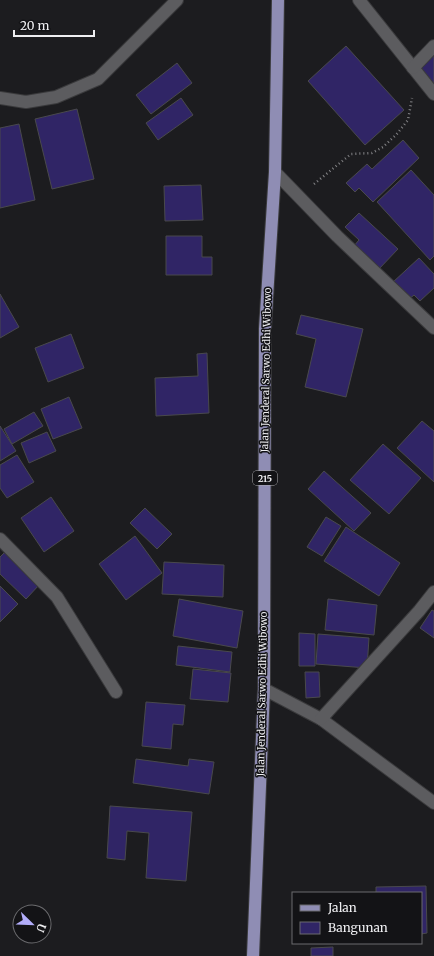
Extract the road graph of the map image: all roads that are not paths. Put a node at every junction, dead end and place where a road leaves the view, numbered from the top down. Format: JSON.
{"nodes":[{"id":1,"x":177,"y":0,"type":"edge"},
{"id":2,"x":278,"y":0,"type":"edge"},
{"id":3,"x":359,"y":0,"type":"edge"},
{"id":4,"x":434,"y":46,"type":"edge"},
{"id":5,"x":413,"y":68,"type":"junction"},
{"id":6,"x":434,"y":94,"type":"edge"},
{"id":7,"x":0,"y":98,"type":"edge"},
{"id":8,"x":275,"y":172,"type":"junction"},
{"id":9,"x":434,"y":328,"type":"edge"},
{"id":10,"x":0,"y":539,"type":"edge"},
{"id":11,"x":434,"y":592,"type":"edge"},
{"id":12,"x":264,"y":689,"type":"junction"},
{"id":13,"x":116,"y":692,"type":"dead end"},
{"id":14,"x":321,"y":719,"type":"junction"},
{"id":15,"x":434,"y":803,"type":"edge"},
{"id":16,"x":253,"y":956,"type":"edge"}],
"edges":[{"from":1,"to":7,"type":"street"},
{"from":2,"to":8,"type":"main road","name":"Jalan Jenderal Sarwo Edhi Wibowo","number":"215"},
{"from":3,"to":5,"type":"street"},
{"from":4,"to":5,"type":"street"},
{"from":5,"to":6,"type":"street"},
{"from":8,"to":9,"type":"street"},
{"from":8,"to":12,"type":"main road","name":"Jalan Jenderal Sarwo Edhi Wibowo","number":"215"},
{"from":10,"to":13,"type":"street"},
{"from":11,"to":14,"type":"street"},
{"from":12,"to":14,"type":"street"},
{"from":12,"to":16,"type":"main road","name":"Jalan Jenderal Sarwo Edhi Wibowo","number":"215"},
{"from":14,"to":15,"type":"street"}]}
